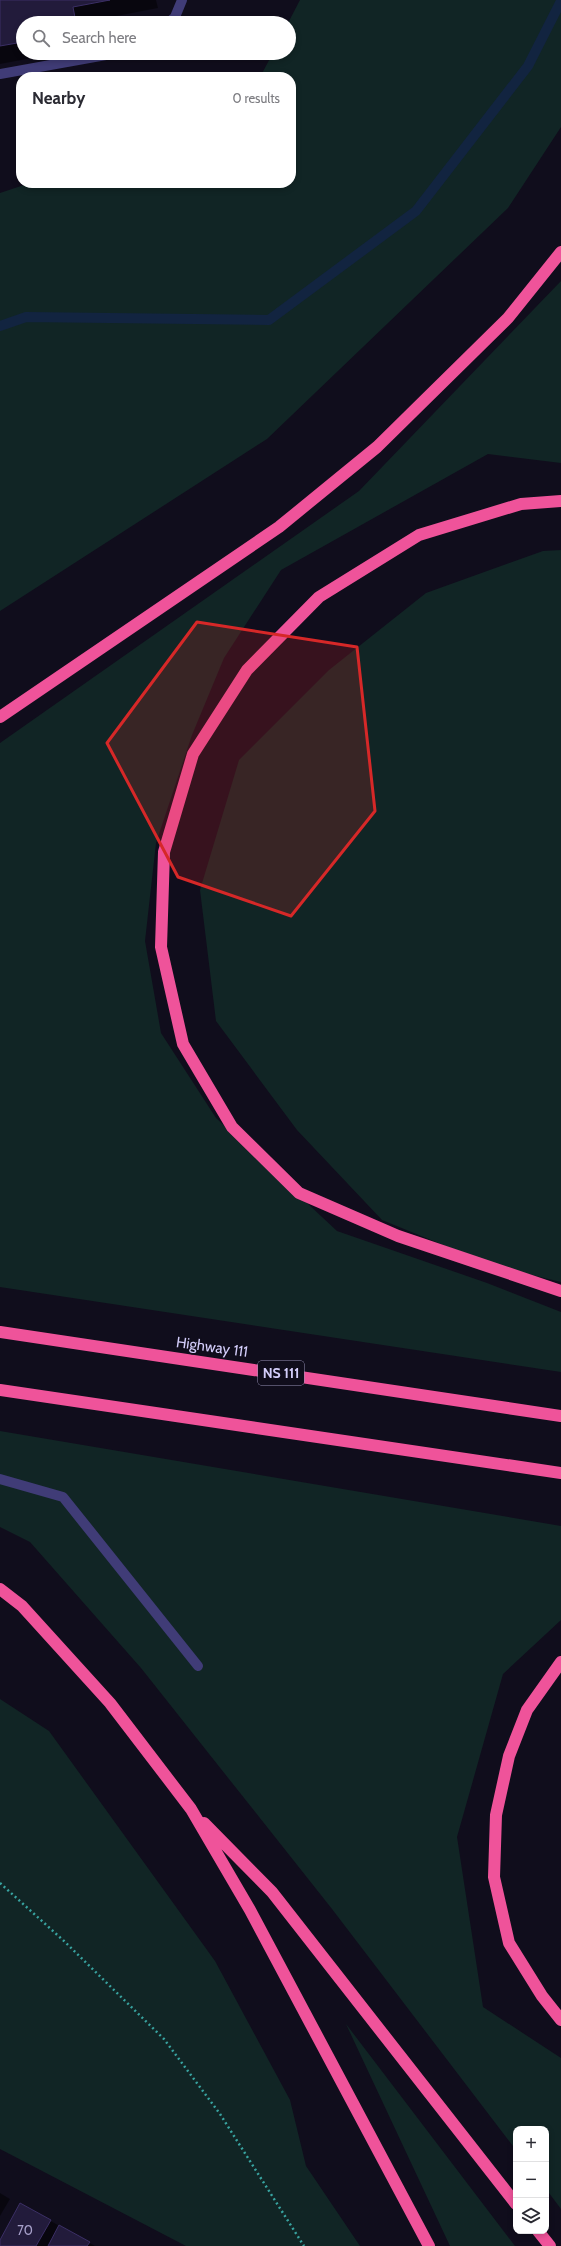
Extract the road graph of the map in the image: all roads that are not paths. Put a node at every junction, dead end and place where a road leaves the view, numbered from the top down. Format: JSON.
{"nodes":[{"id":1,"x":182,"y":0,"type":"edge"},
{"id":2,"x":175,"y":16,"type":"edge"},
{"id":3,"x":78,"y":60,"type":"edge"},
{"id":4,"x":0,"y":74,"type":"edge"},
{"id":5,"x":561,"y":252,"type":"edge"},
{"id":6,"x":561,"y":501,"type":"edge"},
{"id":7,"x":0,"y":717,"type":"edge"},
{"id":8,"x":561,"y":1291,"type":"edge"},
{"id":9,"x":0,"y":1332,"type":"edge"},
{"id":10,"x":0,"y":1390,"type":"edge"},
{"id":11,"x":561,"y":1416,"type":"edge"},
{"id":12,"x":561,"y":1473,"type":"edge"},
{"id":13,"x":0,"y":1479,"type":"edge"},
{"id":14,"x":0,"y":1589,"type":"edge"},
{"id":15,"x":561,"y":1662,"type":"edge"},
{"id":16,"x":198,"y":1666,"type":"dead end"},
{"id":17,"x":190,"y":1809,"type":"junction"},
{"id":18,"x":561,"y":2020,"type":"edge"},
{"id":19,"x":513,"y":2200,"type":"edge"},
{"id":20,"x":540,"y":2234,"type":"edge"},
{"id":21,"x":429,"y":2246,"type":"edge"},
{"id":22,"x":550,"y":2246,"type":"edge"}],
"edges":[{"from":1,"to":2,"type":"lane"},
{"from":3,"to":4,"type":"lane"},
{"from":5,"to":7,"type":"highway"},
{"from":6,"to":8,"type":"highway"},
{"from":9,"to":11,"type":"highway","name":"Highway 111","number":"NS 111"},
{"from":10,"to":12,"type":"highway"},
{"from":13,"to":16,"type":"lane"},
{"from":14,"to":17,"type":"highway"},
{"from":15,"to":18,"type":"highway"},
{"from":17,"to":19,"type":"highway"},
{"from":17,"to":21,"type":"highway"},
{"from":20,"to":22,"type":"highway"}]}
